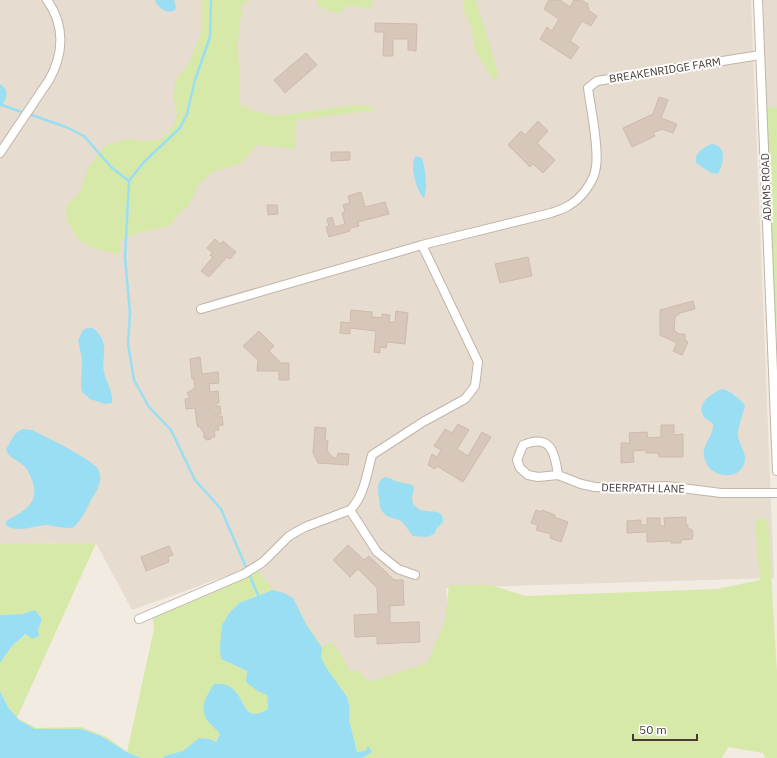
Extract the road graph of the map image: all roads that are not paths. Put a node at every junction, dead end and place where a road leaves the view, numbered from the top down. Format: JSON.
{"nodes":[{"id":1,"x":47,"y":0,"type":"edge"},
{"id":2,"x":758,"y":0,"type":"edge"},
{"id":3,"x":760,"y":55,"type":"junction"},
{"id":4,"x":0,"y":154,"type":"edge"},
{"id":5,"x":422,"y":245,"type":"junction"},
{"id":6,"x":201,"y":308,"type":"dead end"},
{"id":7,"x":777,"y":470,"type":"edge"},
{"id":8,"x":558,"y":475,"type":"junction"},
{"id":9,"x":777,"y":494,"type":"edge"},
{"id":10,"x":350,"y":510,"type":"junction"},
{"id":11,"x":415,"y":575,"type":"dead end"},
{"id":12,"x":139,"y":619,"type":"dead end"}],
"edges":[{"from":1,"to":4,"type":"street"},
{"from":2,"to":3,"type":"street","name":"ADAMS ROAD"},
{"from":3,"to":5,"type":"street","name":"BREAKENRIDGE FARM"},
{"from":3,"to":7,"type":"street","name":"ADAMS ROAD"},
{"from":5,"to":6,"type":"street"},
{"from":5,"to":10,"type":"street"},
{"from":8,"to":8,"type":"street","name":"DEERPATH LANE"},
{"from":8,"to":9,"type":"street","name":"DEERPATH LANE"},
{"from":10,"to":11,"type":"street"},
{"from":10,"to":12,"type":"street"}]}
